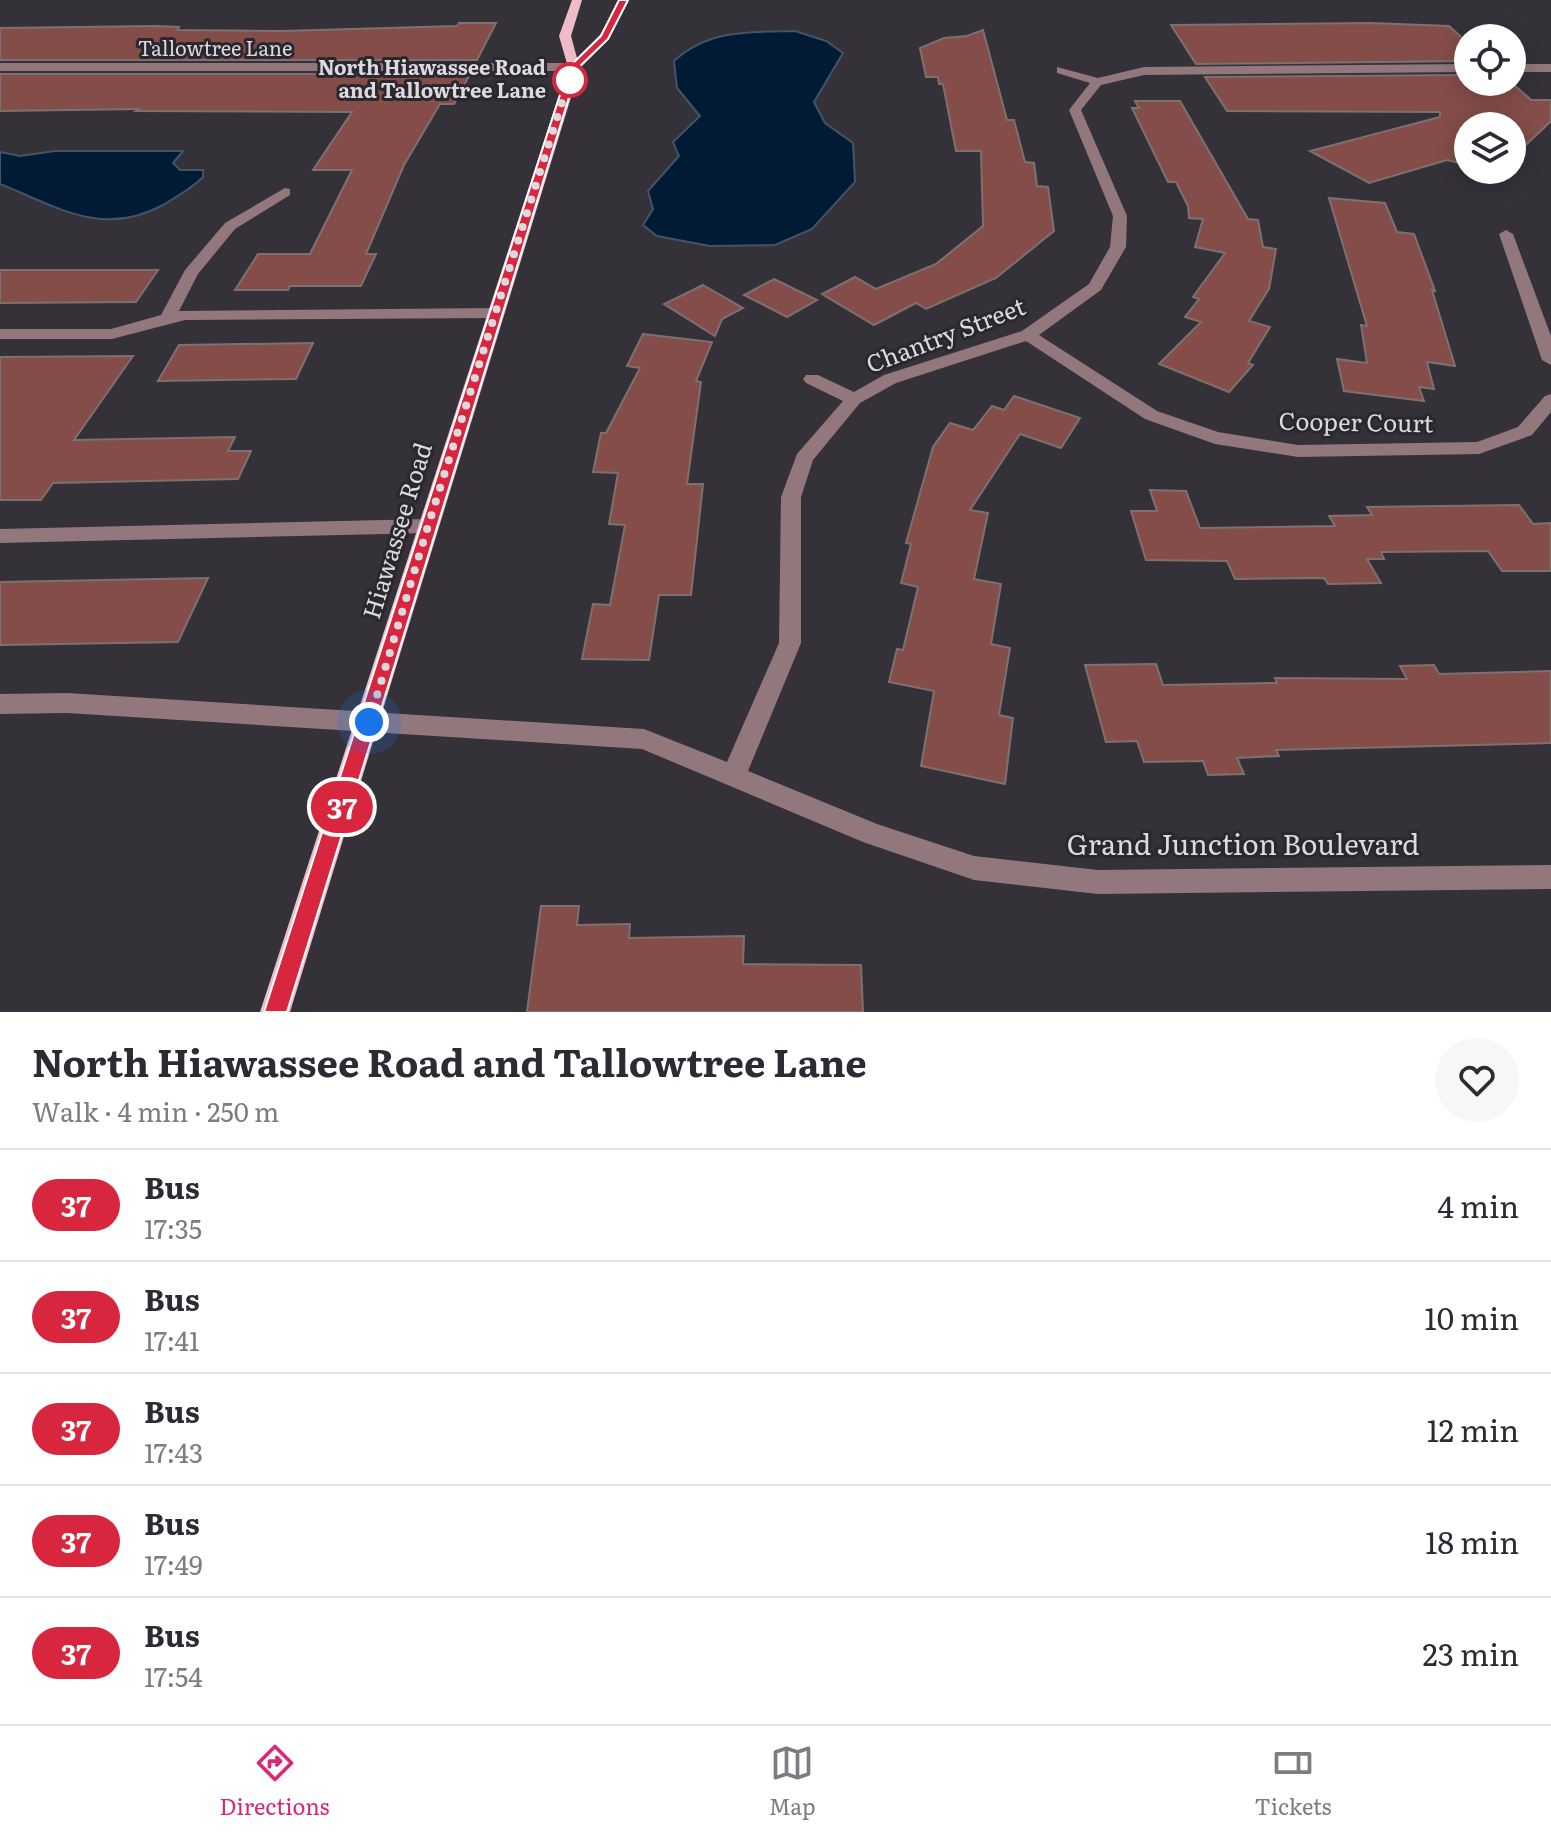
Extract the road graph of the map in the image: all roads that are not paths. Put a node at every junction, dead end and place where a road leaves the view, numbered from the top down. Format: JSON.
{"nodes":[{"id":1,"x":577,"y":0,"type":"edge"},
{"id":2,"x":624,"y":0,"type":"edge"},
{"id":3,"x":0,"y":67,"type":"edge"},
{"id":4,"x":574,"y":67,"type":"junction"},
{"id":5,"x":1454,"y":68,"type":"edge"},
{"id":6,"x":1526,"y":68,"type":"edge"},
{"id":7,"x":1551,"y":68,"type":"edge"},
{"id":8,"x":1061,"y":70,"type":"dead end"},
{"id":9,"x":1097,"y":82,"type":"junction"},
{"id":10,"x":285,"y":192,"type":"dead end"},
{"id":11,"x":1506,"y":234,"type":"dead end"},
{"id":12,"x":495,"y":313,"type":"junction"},
{"id":13,"x":167,"y":318,"type":"junction"},
{"id":14,"x":0,"y":334,"type":"edge"},
{"id":15,"x":1028,"y":335,"type":"junction"},
{"id":16,"x":1551,"y":360,"type":"edge"},
{"id":17,"x":812,"y":379,"type":"dead end"},
{"id":18,"x":854,"y":399,"type":"junction"},
{"id":19,"x":1551,"y":400,"type":"edge"},
{"id":20,"x":428,"y":526,"type":"junction"},
{"id":21,"x":0,"y":536,"type":"edge"},
{"id":22,"x":0,"y":704,"type":"edge"},
{"id":23,"x":369,"y":722,"type":"junction"},
{"id":24,"x":733,"y":777,"type":"junction"},
{"id":25,"x":1551,"y":877,"type":"edge"},
{"id":26,"x":275,"y":1012,"type":"edge"}],
"edges":[{"from":1,"to":4,"type":"main road","name":"Hiawassee Road"},
{"from":2,"to":4,"type":"main road","name":"Hiawassee Road"},
{"from":3,"to":4,"type":"street","name":"Tallowtree Lane"},
{"from":4,"to":12,"type":"main road","name":"Hiawassee Road"},
{"from":5,"to":9,"type":"street"},
{"from":6,"to":7,"type":"street"},
{"from":8,"to":9,"type":"street"},
{"from":9,"to":15,"type":"street","name":"Chantry Street"},
{"from":10,"to":13,"type":"street"},
{"from":11,"to":16,"type":"street"},
{"from":12,"to":13,"type":"street"},
{"from":12,"to":20,"type":"main road","name":"Hiawassee Road"},
{"from":13,"to":14,"type":"street"},
{"from":15,"to":18,"type":"street","name":"Chantry Street"},
{"from":15,"to":19,"type":"street","name":"Cooper Court"},
{"from":17,"to":18,"type":"street"},
{"from":18,"to":24,"type":"street","name":"Chantry Street"},
{"from":20,"to":21,"type":"street"},
{"from":20,"to":23,"type":"main road","name":"Hiawassee Road"},
{"from":22,"to":23,"type":"street","name":"Grand Junction Boulevard"},
{"from":23,"to":24,"type":"street","name":"Grand Junction Boulevard"},
{"from":23,"to":26,"type":"main road","name":"Hiawassee Road"},
{"from":24,"to":25,"type":"street","name":"Grand Junction Boulevard"}]}
